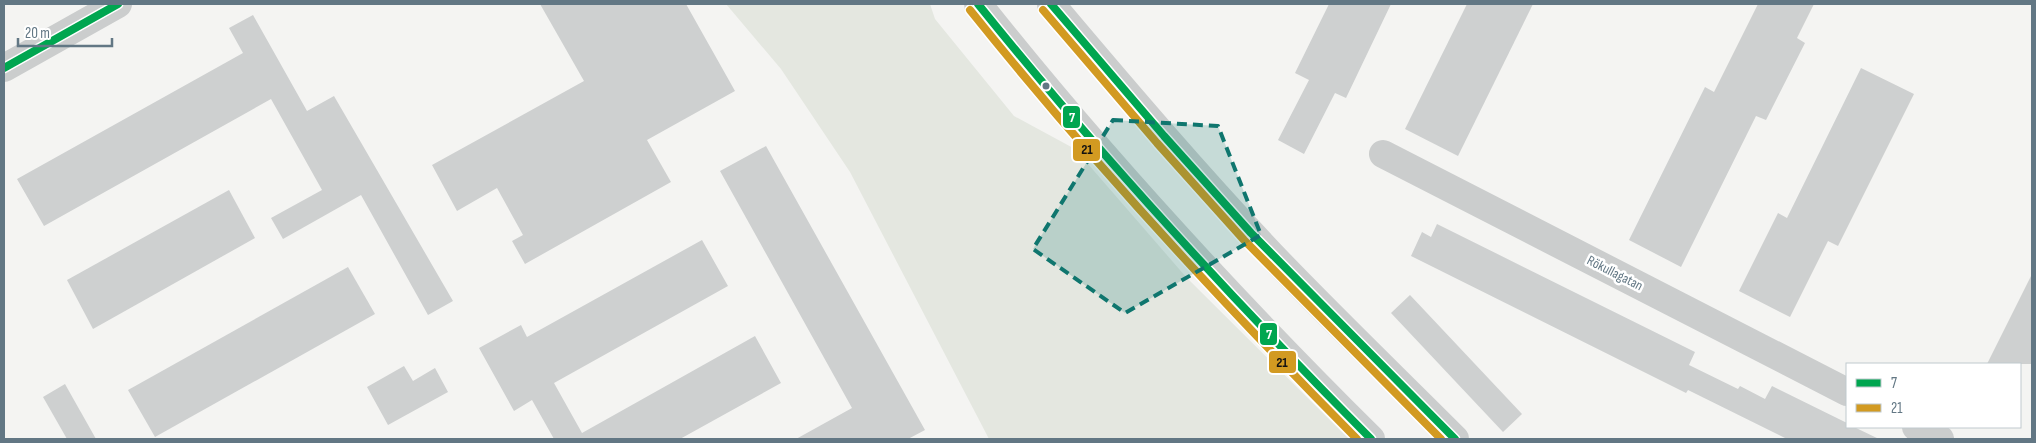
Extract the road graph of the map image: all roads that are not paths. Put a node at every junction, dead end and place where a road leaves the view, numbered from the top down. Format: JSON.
{"nodes":[{"id":1,"x":118,"y":4,"type":"edge"},
{"id":2,"x":978,"y":4,"type":"edge"},
{"id":3,"x":1052,"y":4,"type":"edge"},
{"id":4,"x":4,"y":68,"type":"edge"},
{"id":5,"x":1383,"y":154,"type":"dead end"},
{"id":6,"x":1846,"y":391,"type":"edge"},
{"id":7,"x":1918,"y":428,"type":"edge"},
{"id":8,"x":1371,"y":439,"type":"edge"},
{"id":9,"x":1455,"y":439,"type":"edge"},
{"id":10,"x":1940,"y":439,"type":"edge"}],
"edges":[{"from":1,"to":4,"type":"street"},
{"from":2,"to":8,"type":"street"},
{"from":3,"to":9,"type":"street"},
{"from":5,"to":6,"type":"street","name":"Rökullagatan"},
{"from":7,"to":10,"type":"street"}]}
